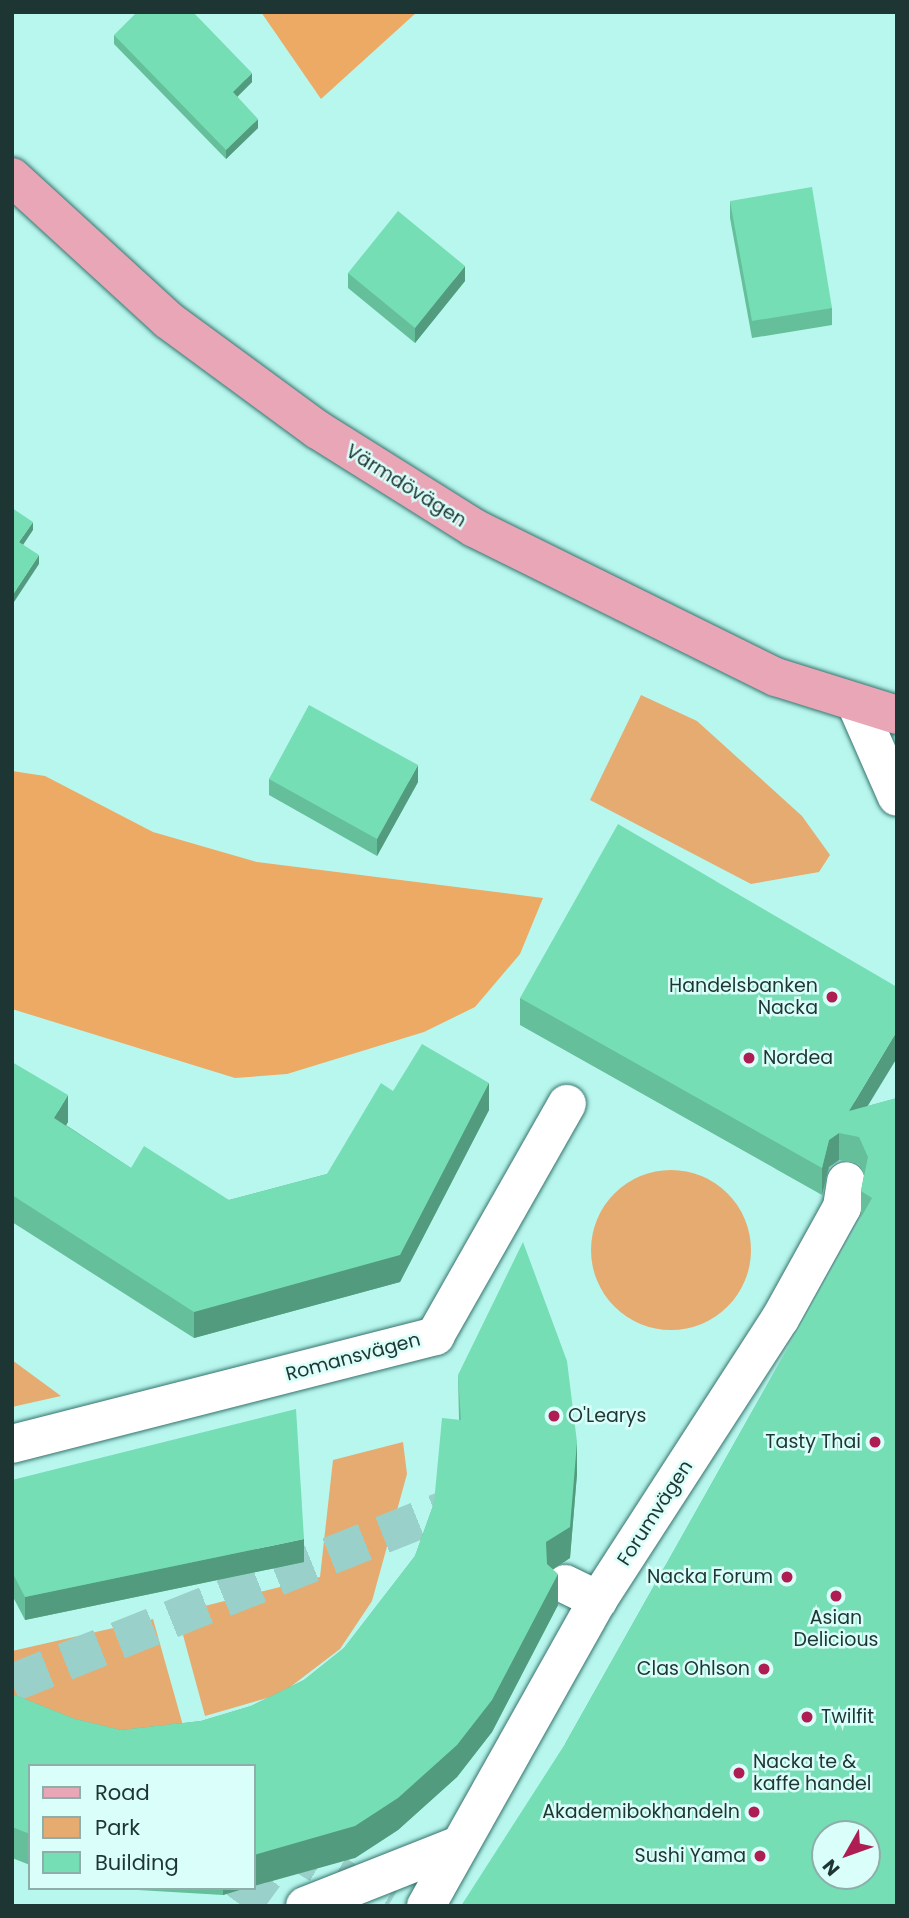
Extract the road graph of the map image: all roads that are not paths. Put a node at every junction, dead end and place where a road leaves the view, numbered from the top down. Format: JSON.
{"nodes":[{"id":1,"x":12,"y":177,"type":"edge"},
{"id":2,"x":857,"y":706,"type":"junction"},
{"id":3,"x":897,"y":715,"type":"edge"},
{"id":4,"x":897,"y":732,"type":"edge"},
{"id":5,"x":897,"y":797,"type":"edge"},
{"id":6,"x":567,"y":1104,"type":"dead end"},
{"id":7,"x":846,"y":1181,"type":"dead end"},
{"id":8,"x":12,"y":1444,"type":"edge"},
{"id":9,"x":459,"y":1845,"type":"junction"},
{"id":10,"x":305,"y":1906,"type":"edge"},
{"id":11,"x":426,"y":1906,"type":"edge"}],
"edges":[{"from":1,"to":2,"type":"main road","name":"Värmdövägen"},
{"from":2,"to":3,"type":"main road","name":"Värmdövägen"},
{"from":2,"to":4,"type":"main road","name":"Värmdövägen"},
{"from":2,"to":5,"type":"street"},
{"from":6,"to":8,"type":"street","name":"Romansvägen"},
{"from":7,"to":9,"type":"street","name":"Forumvägen"},
{"from":9,"to":10,"type":"street"},
{"from":9,"to":11,"type":"street","name":"Forumvägen"}]}
